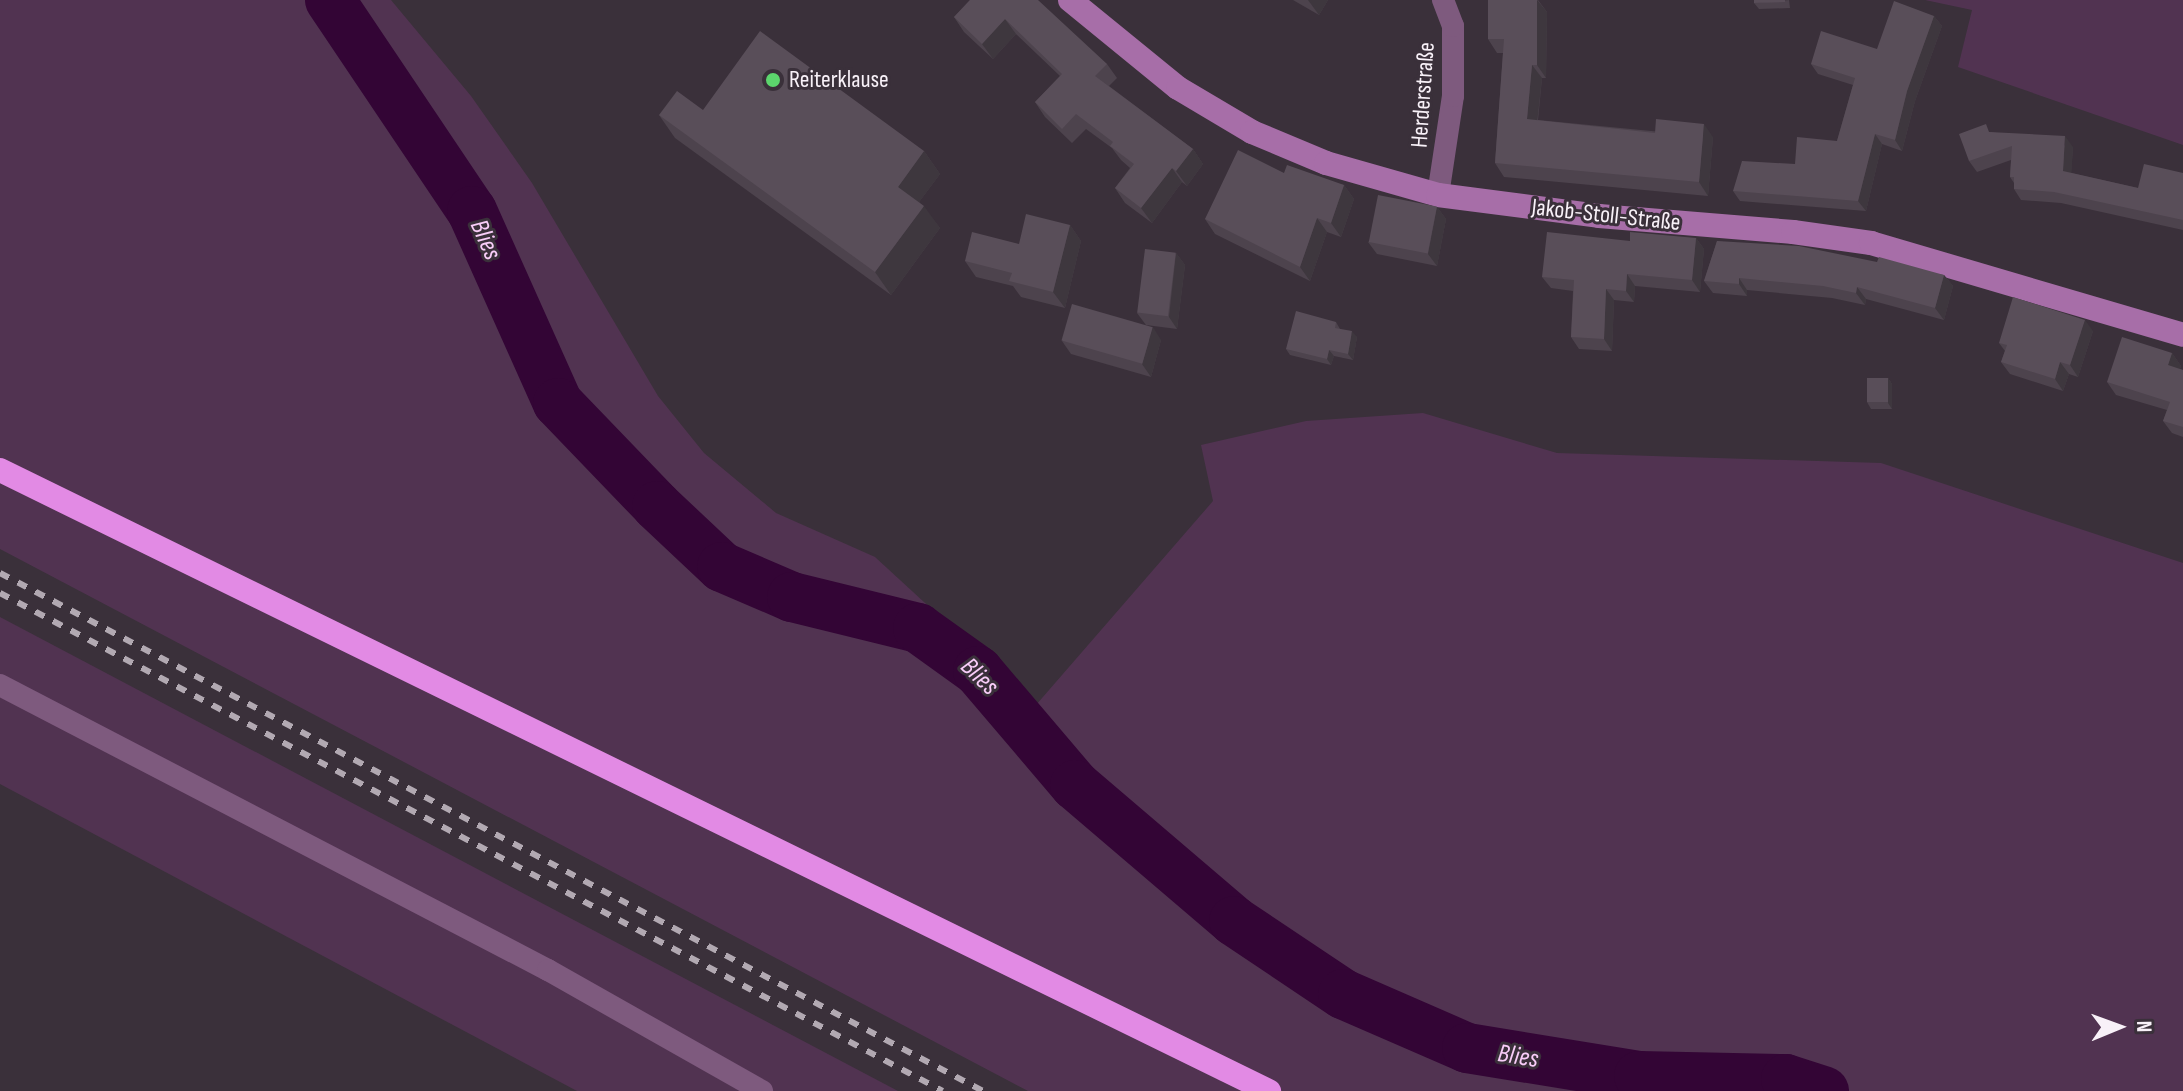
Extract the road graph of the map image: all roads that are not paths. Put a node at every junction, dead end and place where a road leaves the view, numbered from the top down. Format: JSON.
{"nodes":[{"id":1,"x":1070,"y":0,"type":"edge"},
{"id":2,"x":1443,"y":0,"type":"edge"},
{"id":3,"x":1438,"y":195,"type":"junction"},
{"id":4,"x":2183,"y":335,"type":"edge"},
{"id":5,"x":0,"y":470,"type":"edge"},
{"id":6,"x":0,"y":685,"type":"edge"},
{"id":7,"x":762,"y":1091,"type":"edge"},
{"id":8,"x":1269,"y":1091,"type":"edge"}],
"edges":[{"from":1,"to":3,"type":"main road","name":"Jakob-Stoll-Straße"},
{"from":2,"to":3,"type":"street","name":"Herderstraße"},
{"from":3,"to":4,"type":"main road","name":"Jakob-Stoll-Straße"},
{"from":5,"to":8,"type":"highway"},
{"from":6,"to":7,"type":"street"}]}
